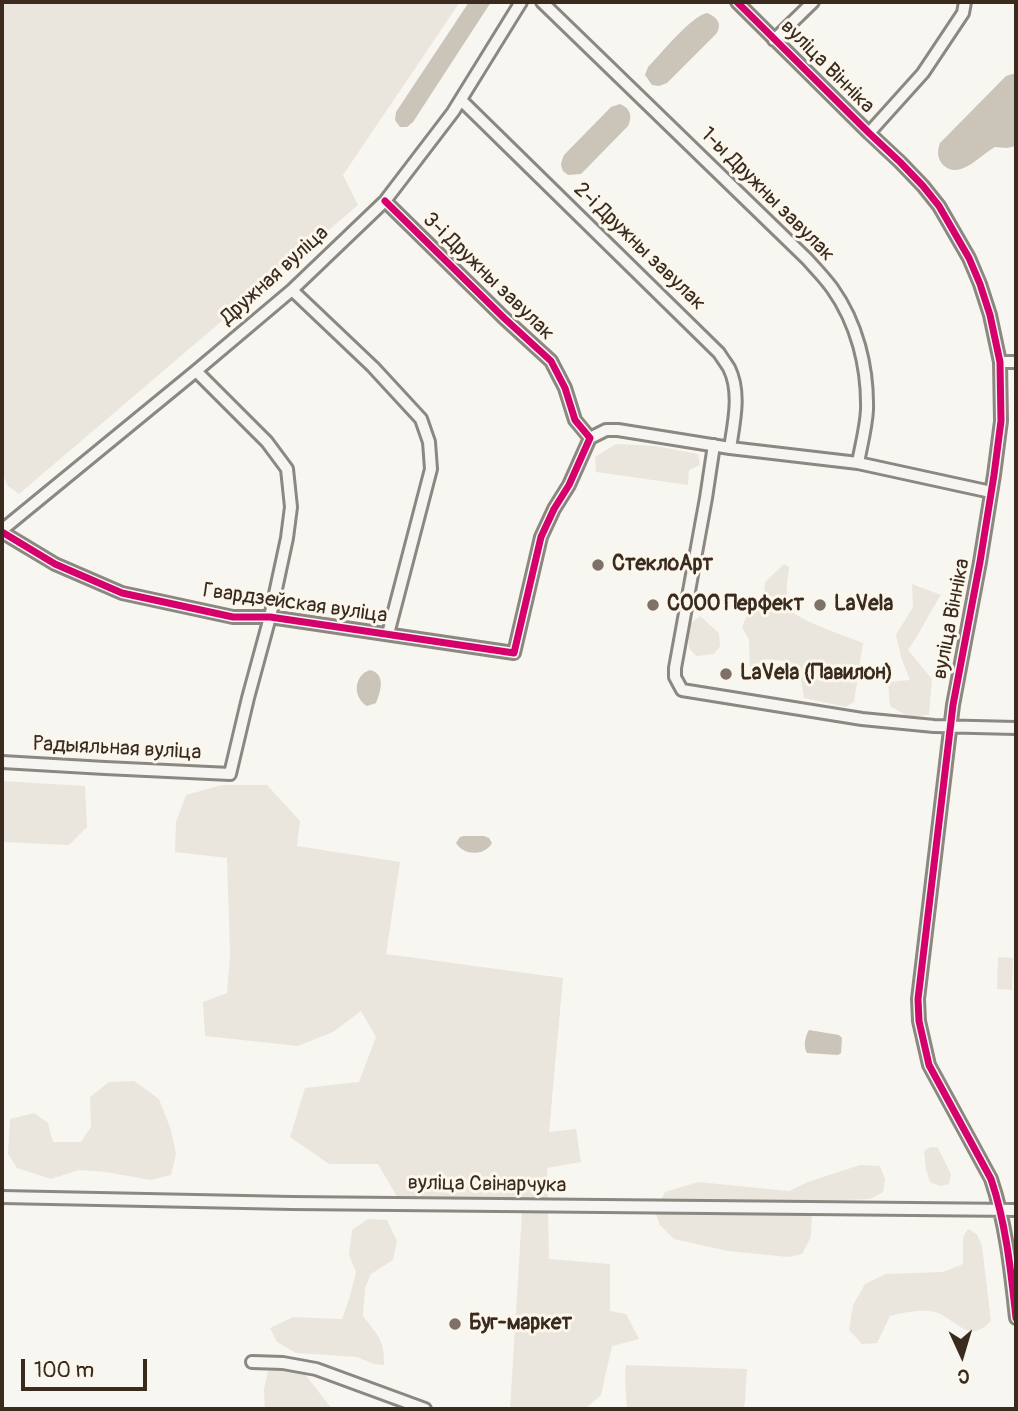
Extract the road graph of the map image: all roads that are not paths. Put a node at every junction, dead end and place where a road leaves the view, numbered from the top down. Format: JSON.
{"nodes":[{"id":1,"x":521,"y":2,"type":"edge"},
{"id":2,"x":542,"y":2,"type":"edge"},
{"id":3,"x":737,"y":2,"type":"edge"},
{"id":4,"x":813,"y":2,"type":"edge"},
{"id":5,"x":965,"y":2,"type":"edge"},
{"id":6,"x":774,"y":40,"type":"junction"},
{"id":7,"x":461,"y":100,"type":"junction"},
{"id":8,"x":869,"y":133,"type":"junction"},
{"id":9,"x":385,"y":201,"type":"junction"},
{"id":10,"x":292,"y":290,"type":"junction"},
{"id":11,"x":1000,"y":362,"type":"junction"},
{"id":12,"x":1016,"y":362,"type":"edge"},
{"id":13,"x":196,"y":372,"type":"junction"},
{"id":14,"x":590,"y":438,"type":"junction"},
{"id":15,"x":714,"y":445,"type":"junction"},
{"id":16,"x":730,"y":448,"type":"junction"},
{"id":17,"x":858,"y":463,"type":"junction"},
{"id":18,"x":991,"y":492,"type":"junction"},
{"id":19,"x":2,"y":531,"type":"edge"},
{"id":20,"x":270,"y":617,"type":"junction"},
{"id":21,"x":388,"y":634,"type":"junction"},
{"id":22,"x":951,"y":726,"type":"junction"},
{"id":23,"x":1016,"y":728,"type":"edge"},
{"id":24,"x":2,"y":762,"type":"edge"},
{"id":25,"x":2,"y":1197,"type":"edge"},
{"id":26,"x":1000,"y":1209,"type":"junction"},
{"id":27,"x":1016,"y":1210,"type":"edge"},
{"id":28,"x":1016,"y":1318,"type":"edge"},
{"id":29,"x":252,"y":1362,"type":"dead end"},
{"id":30,"x":425,"y":1409,"type":"edge"}],
"edges":[{"from":1,"to":7,"type":"street","name":"Дружная вуліца"},
{"from":2,"to":17,"type":"street","name":"1-ы Дружны завулак"},
{"from":3,"to":6,"type":"street","name":"вуліца Вінніка"},
{"from":4,"to":6,"type":"street"},
{"from":5,"to":8,"type":"street"},
{"from":6,"to":8,"type":"street","name":"вуліца Вінніка"},
{"from":7,"to":9,"type":"street","name":"Дружная вуліца"},
{"from":7,"to":16,"type":"street","name":"2-і Дружны завулак"},
{"from":8,"to":11,"type":"street","name":"вуліца Вінніка"},
{"from":9,"to":10,"type":"street","name":"Дружная вуліца"},
{"from":9,"to":14,"type":"street","name":"3-і Дружны завулак"},
{"from":10,"to":13,"type":"street","name":"Дружная вуліца"},
{"from":10,"to":21,"type":"street"},
{"from":11,"to":12,"type":"street"},
{"from":11,"to":18,"type":"street","name":"вуліца Вінніка"},
{"from":13,"to":19,"type":"street","name":"Дружная вуліца"},
{"from":13,"to":20,"type":"street"},
{"from":14,"to":15,"type":"street"},
{"from":14,"to":21,"type":"street","name":"Гвардзейская вуліца"},
{"from":15,"to":16,"type":"street"},
{"from":15,"to":22,"type":"street"},
{"from":16,"to":17,"type":"street"},
{"from":17,"to":18,"type":"street"},
{"from":18,"to":22,"type":"street","name":"вуліца Вінніка"},
{"from":19,"to":20,"type":"street","name":"Гвардзейская вуліца"},
{"from":20,"to":21,"type":"street","name":"Гвардзейская вуліца"},
{"from":20,"to":24,"type":"street","name":"Радыяльная вуліца"},
{"from":22,"to":23,"type":"street"},
{"from":22,"to":26,"type":"street","name":"вуліца Вінніка"},
{"from":25,"to":26,"type":"street","name":"вуліца Свінарчука"},
{"from":26,"to":27,"type":"street","name":"вуліца Свінарчука"},
{"from":26,"to":28,"type":"street","name":"вуліца Вінніка"},
{"from":29,"to":30,"type":"street"}]}
